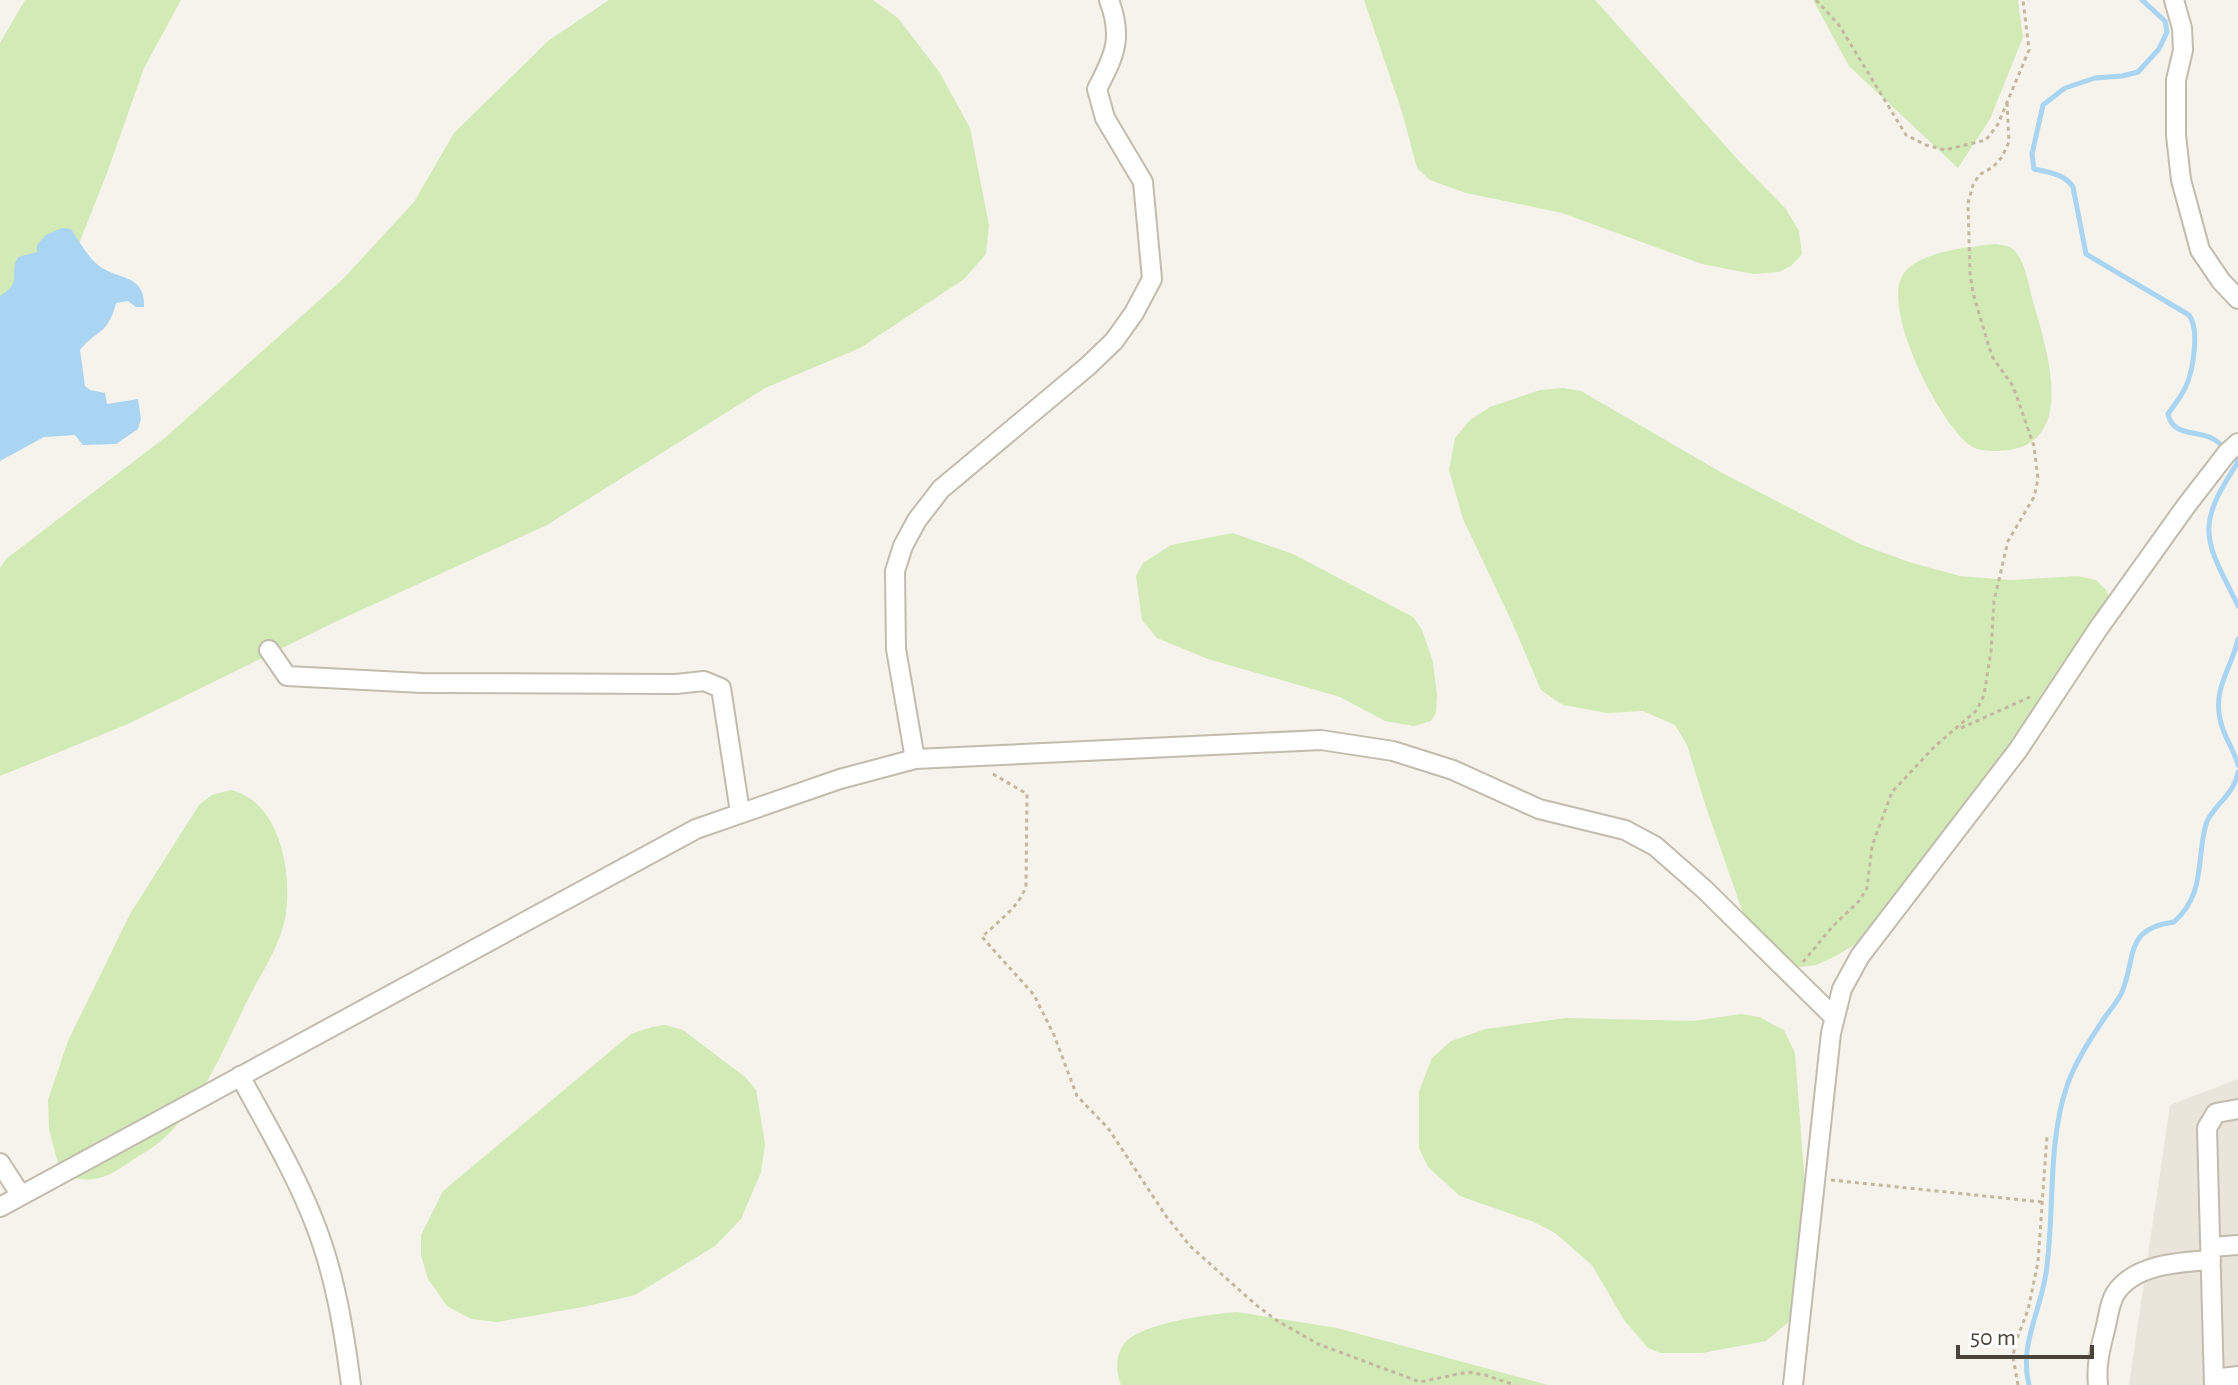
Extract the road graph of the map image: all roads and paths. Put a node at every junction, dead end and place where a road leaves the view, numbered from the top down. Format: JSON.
{"nodes":[{"id":1,"x":1109,"y":0,"type":"edge"},
{"id":2,"x":1816,"y":0,"type":"edge"},
{"id":3,"x":2023,"y":0,"type":"edge"},
{"id":4,"x":2174,"y":0,"type":"edge"},
{"id":5,"x":2007,"y":103,"type":"junction"},
{"id":6,"x":2238,"y":299,"type":"edge"},
{"id":7,"x":2238,"y":443,"type":"edge"},
{"id":8,"x":269,"y":650,"type":"dead end"},
{"id":9,"x":2054,"y":694,"type":"junction"},
{"id":10,"x":1957,"y":729,"type":"junction"},
{"id":11,"x":987,"y":754,"type":"junction"},
{"id":12,"x":915,"y":759,"type":"junction"},
{"id":13,"x":740,"y":812,"type":"junction"},
{"id":14,"x":1792,"y":976,"type":"junction"},
{"id":15,"x":1834,"y":1017,"type":"junction"},
{"id":16,"x":240,"y":1076,"type":"junction"},
{"id":17,"x":2238,"y":1109,"type":"edge"},
{"id":18,"x":2047,"y":1136,"type":"dead end"},
{"id":19,"x":0,"y":1163,"type":"edge"},
{"id":20,"x":1816,"y":1176,"type":"junction"},
{"id":21,"x":20,"y":1194,"type":"junction"},
{"id":22,"x":2043,"y":1202,"type":"junction"},
{"id":23,"x":0,"y":1207,"type":"edge"},
{"id":24,"x":2238,"y":1245,"type":"edge"},
{"id":25,"x":2211,"y":1253,"type":"junction"},
{"id":26,"x":2238,"y":1376,"type":"edge"},
{"id":27,"x":2214,"y":1382,"type":"edge"},
{"id":28,"x":351,"y":1385,"type":"edge"},
{"id":29,"x":1515,"y":1385,"type":"edge"},
{"id":30,"x":1793,"y":1385,"type":"edge"},
{"id":31,"x":2018,"y":1385,"type":"edge"},
{"id":32,"x":2098,"y":1385,"type":"edge"}],
"edges":[{"from":1,"to":12,"type":"street"},
{"from":2,"to":5,"type":"path"},
{"from":3,"to":5,"type":"path"},
{"from":4,"to":6,"type":"street"},
{"from":5,"to":10,"type":"path"},
{"from":7,"to":9,"type":"street"},
{"from":8,"to":13,"type":"street"},
{"from":9,"to":10,"type":"path"},
{"from":9,"to":15,"type":"street"},
{"from":10,"to":14,"type":"path"},
{"from":11,"to":12,"type":"street"},
{"from":11,"to":14,"type":"street"},
{"from":11,"to":29,"type":"path"},
{"from":12,"to":13,"type":"street"},
{"from":13,"to":16,"type":"street"},
{"from":14,"to":15,"type":"street"},
{"from":15,"to":20,"type":"street"},
{"from":16,"to":21,"type":"street"},
{"from":16,"to":28,"type":"street"},
{"from":17,"to":25,"type":"street"},
{"from":18,"to":22,"type":"path"},
{"from":19,"to":21,"type":"street"},
{"from":20,"to":22,"type":"path"},
{"from":20,"to":30,"type":"street"},
{"from":21,"to":23,"type":"street"},
{"from":22,"to":31,"type":"path"},
{"from":24,"to":25,"type":"street"},
{"from":25,"to":27,"type":"street"},
{"from":25,"to":32,"type":"street"},
{"from":26,"to":27,"type":"street"}]}
